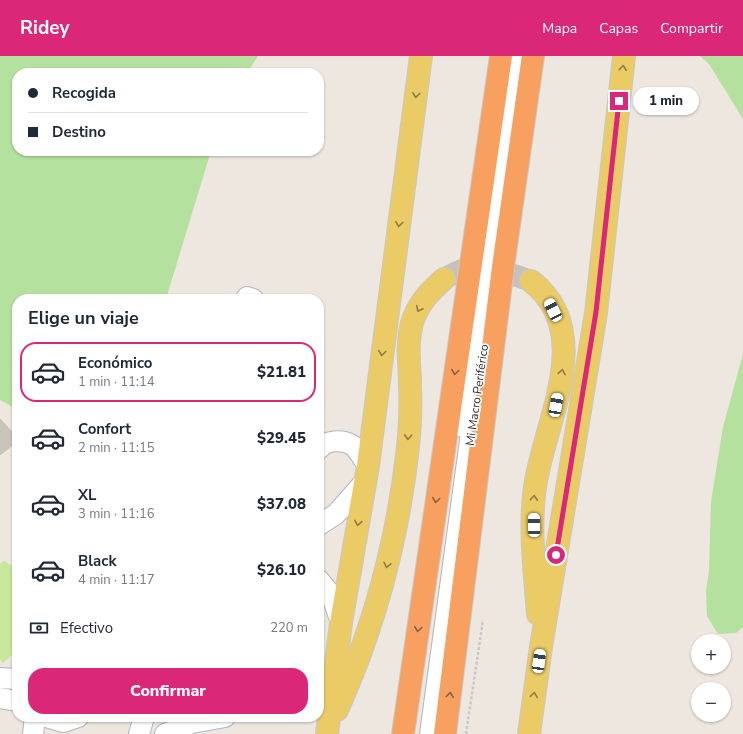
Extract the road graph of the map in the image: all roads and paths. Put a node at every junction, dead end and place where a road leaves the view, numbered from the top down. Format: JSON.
{"nodes":[{"id":1,"x":420,"y":56,"type":"edge"},
{"id":2,"x":501,"y":56,"type":"edge"},
{"id":3,"x":512,"y":56,"type":"edge"},
{"id":4,"x":524,"y":56,"type":"edge"},
{"id":5,"x":533,"y":56,"type":"edge"},
{"id":6,"x":624,"y":56,"type":"edge"},
{"id":7,"x":444,"y":280,"type":"tunnel mouth"},
{"id":8,"x":531,"y":281,"type":"tunnel mouth"},
{"id":9,"x":324,"y":445,"type":"edge"},
{"id":10,"x":367,"y":473,"type":"junction"},
{"id":11,"x":324,"y":522,"type":"edge"},
{"id":12,"x":324,"y":586,"type":"edge"},
{"id":13,"x":483,"y":620,"type":"dead end"},
{"id":14,"x":341,"y":623,"type":"junction"},
{"id":15,"x":541,"y":646,"type":"junction"},
{"id":16,"x":0,"y":678,"type":"edge"},
{"id":17,"x":12,"y":679,"type":"edge"},
{"id":18,"x":0,"y":698,"type":"edge"},
{"id":19,"x":12,"y":699,"type":"edge"},
{"id":20,"x":34,"y":722,"type":"edge"},
{"id":21,"x":73,"y":722,"type":"edge"},
{"id":22,"x":143,"y":722,"type":"edge"},
{"id":23,"x":198,"y":722,"type":"edge"},
{"id":24,"x":327,"y":732,"type":"edge"},
{"id":25,"x":33,"y":734,"type":"edge"},
{"id":26,"x":64,"y":734,"type":"edge"},
{"id":27,"x":139,"y":734,"type":"edge"},
{"id":28,"x":165,"y":734,"type":"edge"},
{"id":29,"x":402,"y":734,"type":"edge"},
{"id":30,"x":419,"y":734,"type":"edge"},
{"id":31,"x":430,"y":734,"type":"edge"},
{"id":32,"x":445,"y":734,"type":"edge"},
{"id":33,"x":466,"y":734,"type":"edge"},
{"id":34,"x":529,"y":734,"type":"edge"}],
"edges":[{"from":1,"to":10,"type":"main road","one_way":true},
{"from":2,"to":29,"type":"highway","one_way":true},
{"from":3,"to":30,"type":"street","name":"Mi Macro Periférico"},
{"from":4,"to":31,"type":"street","name":"Mi Macro Periférico"},
{"from":32,"to":5,"type":"highway","one_way":true},
{"from":15,"to":6,"type":"main road","one_way":true},
{"from":7,"to":24,"type":"main road","one_way":true},
{"from":15,"to":8,"type":"main road","one_way":true},
{"from":9,"to":10,"type":"street"},
{"from":10,"to":11,"type":"street"},
{"from":10,"to":14,"type":"main road","one_way":true},
{"from":12,"to":14,"type":"street"},
{"from":13,"to":33,"type":"path"},
{"from":14,"to":24,"type":"main road"},
{"from":34,"to":15,"type":"main road","one_way":true},
{"from":16,"to":17,"type":"street"},
{"from":18,"to":19,"type":"street"},
{"from":20,"to":25,"type":"street"},
{"from":21,"to":26,"type":"street"},
{"from":22,"to":27,"type":"street"},
{"from":23,"to":28,"type":"street"}]}
